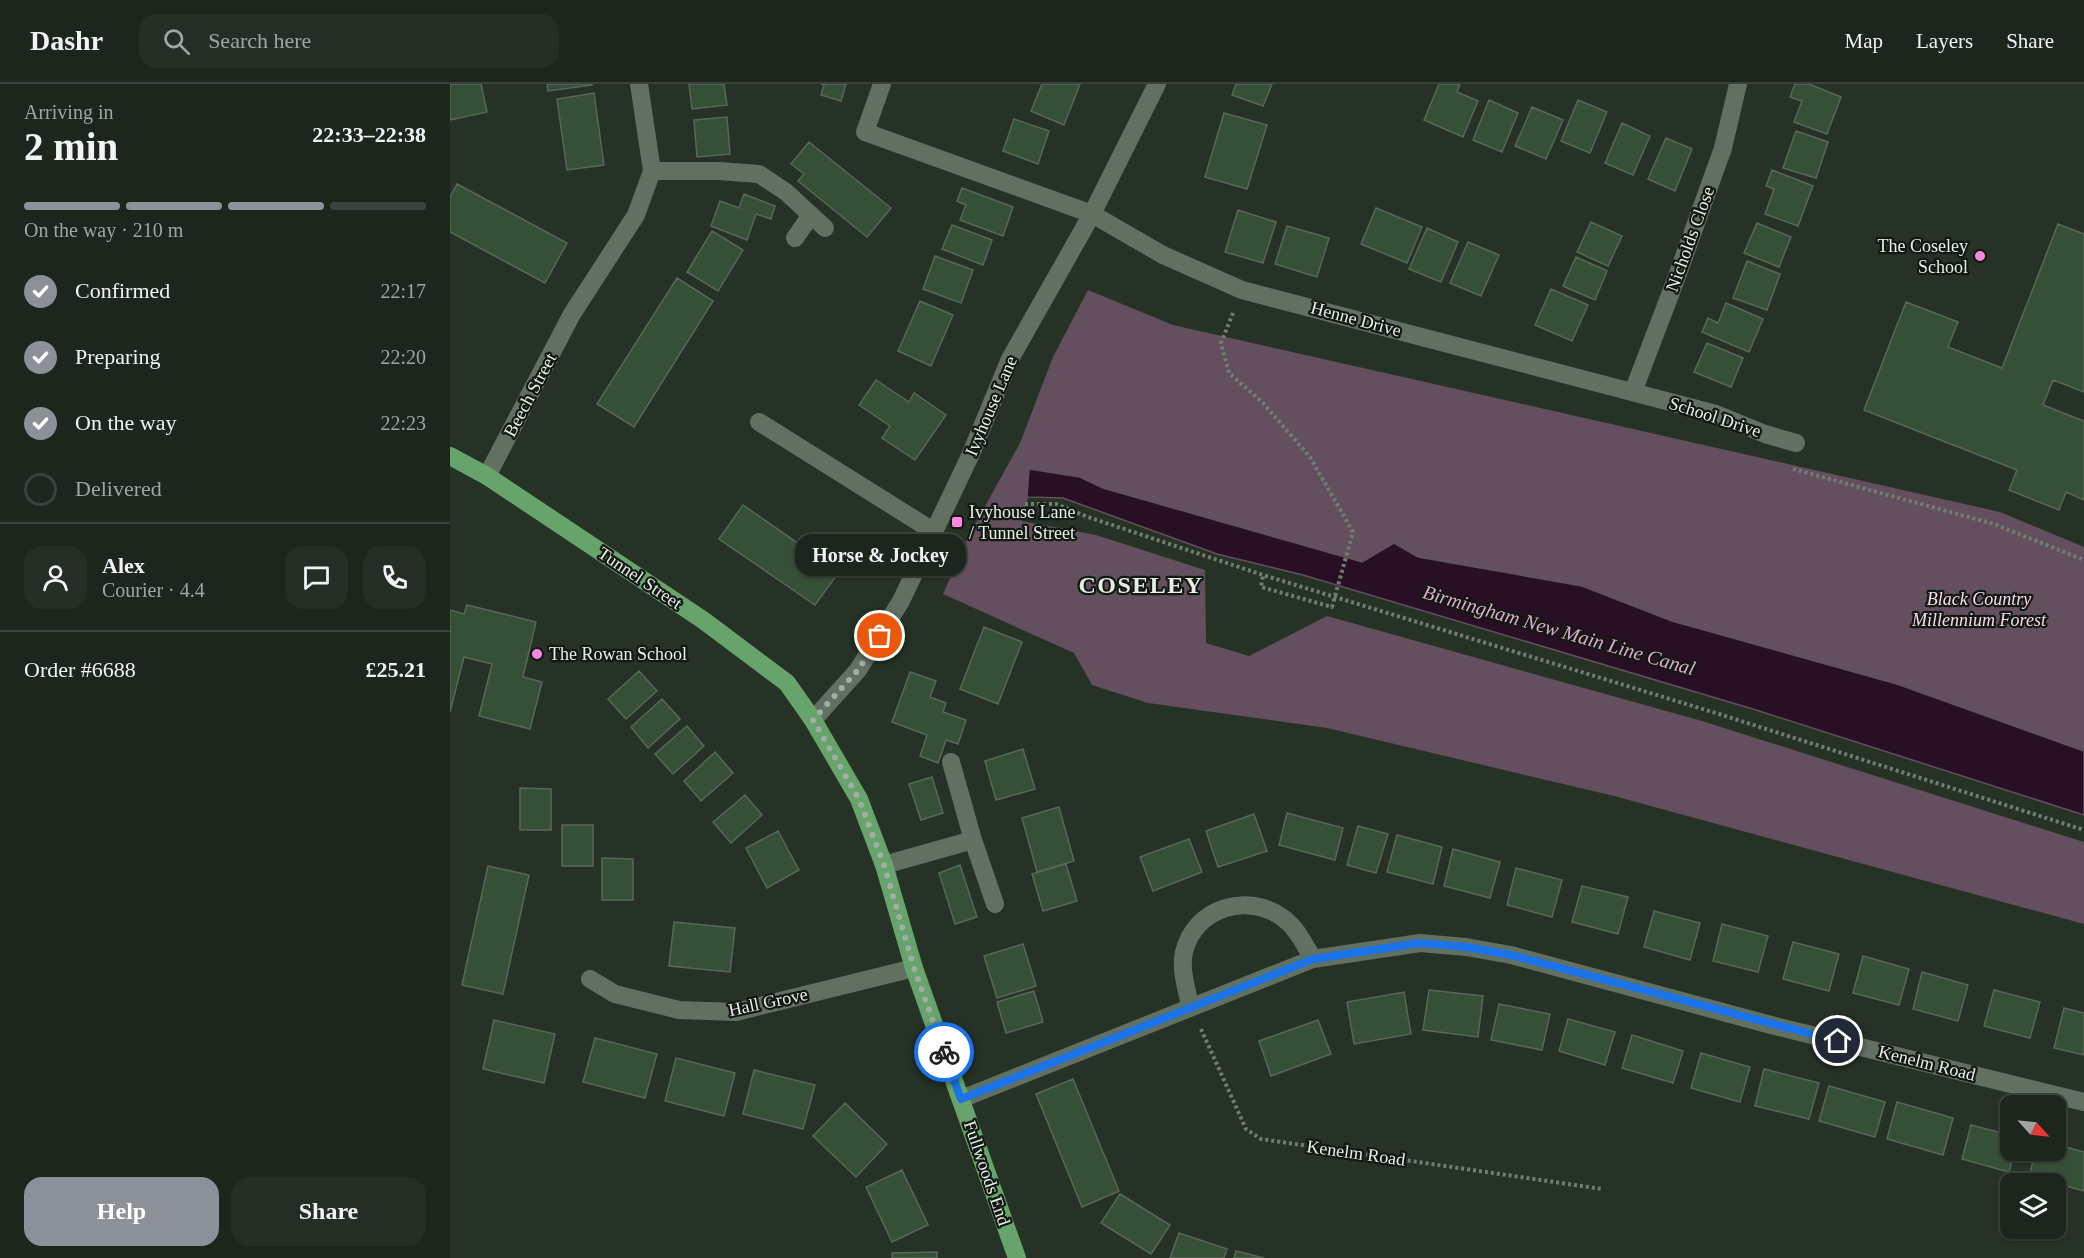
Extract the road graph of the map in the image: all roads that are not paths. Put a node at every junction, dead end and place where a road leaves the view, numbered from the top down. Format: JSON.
{"nodes":[{"id":1,"x":639,"y":84,"type":"edge"},
{"id":2,"x":882,"y":84,"type":"edge"},
{"id":3,"x":1157,"y":84,"type":"edge"},
{"id":4,"x":1738,"y":84,"type":"edge"},
{"id":5,"x":652,"y":171,"type":"junction"},
{"id":6,"x":811,"y":214,"type":"junction"},
{"id":7,"x":1092,"y":214,"type":"junction"},
{"id":8,"x":825,"y":228,"type":"dead end"},
{"id":9,"x":795,"y":238,"type":"dead end"},
{"id":10,"x":1633,"y":392,"type":"junction"},
{"id":11,"x":759,"y":422,"type":"dead end"},
{"id":12,"x":1796,"y":443,"type":"dead end"},
{"id":13,"x":450,"y":456,"type":"edge"},
{"id":14,"x":487,"y":476,"type":"junction"},
{"id":15,"x":933,"y":531,"type":"junction"},
{"id":16,"x":813,"y":720,"type":"junction"},
{"id":17,"x":951,"y":762,"type":"dead end"},
{"id":18,"x":973,"y":840,"type":"junction"},
{"id":19,"x":884,"y":865,"type":"junction"},
{"id":20,"x":995,"y":904,"type":"dead end"},
{"id":21,"x":1313,"y":959,"type":"junction"},
{"id":22,"x":914,"y":968,"type":"junction"},
{"id":23,"x":590,"y":979,"type":"dead end"},
{"id":24,"x":1190,"y":1006,"type":"junction"},
{"id":25,"x":961,"y":1099,"type":"junction"},
{"id":26,"x":2084,"y":1102,"type":"edge"},
{"id":27,"x":1017,"y":1258,"type":"edge"}],
"edges":[{"from":1,"to":5,"type":"street"},
{"from":2,"to":7,"type":"street","name":"Henne Drive"},
{"from":3,"to":7,"type":"street","name":"Ivyhouse Lane"},
{"from":4,"to":10,"type":"street","name":"Nicholds Close"},
{"from":5,"to":6,"type":"street"},
{"from":5,"to":14,"type":"street","name":"Beech Street"},
{"from":6,"to":8,"type":"street"},
{"from":6,"to":9,"type":"street"},
{"from":7,"to":10,"type":"street","name":"Henne Drive"},
{"from":7,"to":15,"type":"street","name":"Ivyhouse Lane"},
{"from":10,"to":12,"type":"street","name":"School Drive"},
{"from":11,"to":15,"type":"street"},
{"from":13,"to":14,"type":"main road","name":"Tunnel Street"},
{"from":14,"to":16,"type":"main road","name":"Tunnel Street"},
{"from":15,"to":16,"type":"street","name":"Ivyhouse Lane"},
{"from":16,"to":19,"type":"main road","name":"Fullwoods End"},
{"from":17,"to":18,"type":"street"},
{"from":18,"to":19,"type":"street"},
{"from":18,"to":20,"type":"street"},
{"from":19,"to":22,"type":"main road","name":"Fullwoods End"},
{"from":21,"to":24,"type":"street","name":"Kenelm Road"},
{"from":21,"to":24,"type":"street"},
{"from":21,"to":26,"type":"street","name":"Kenelm Road"},
{"from":22,"to":23,"type":"street","name":"Hall Grove"},
{"from":22,"to":25,"type":"main road","name":"Fullwoods End"},
{"from":24,"to":25,"type":"street","name":"Kenelm Road"},
{"from":25,"to":27,"type":"main road","name":"Fullwoods End"}]}
